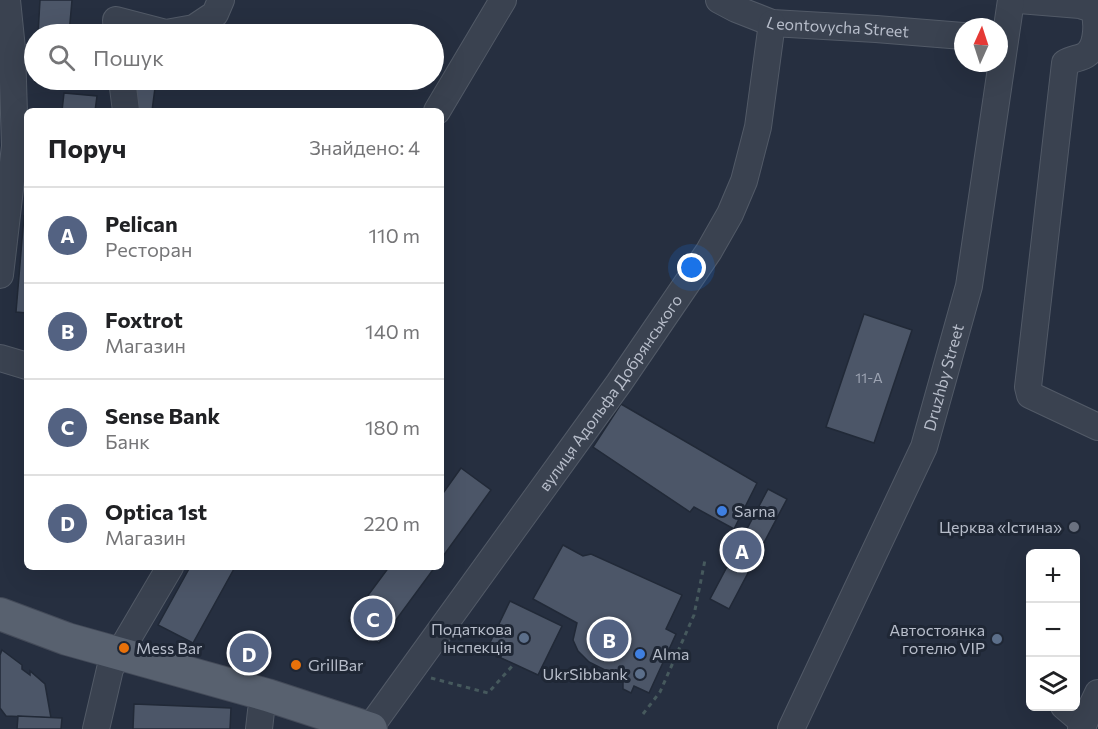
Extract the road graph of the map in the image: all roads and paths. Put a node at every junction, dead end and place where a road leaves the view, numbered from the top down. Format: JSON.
{"nodes":[{"id":1,"x":7,"y":0,"type":"edge"},
{"id":2,"x":221,"y":0,"type":"edge"},
{"id":3,"x":504,"y":0,"type":"edge"},
{"id":4,"x":1011,"y":0,"type":"edge"},
{"id":5,"x":1019,"y":0,"type":"edge"},
{"id":6,"x":722,"y":1,"type":"edge"},
{"id":7,"x":1007,"y":18,"type":"edge"},
{"id":8,"x":772,"y":23,"type":"junction"},
{"id":9,"x":116,"y":24,"type":"edge"},
{"id":10,"x":131,"y":24,"type":"edge"},
{"id":11,"x":200,"y":24,"type":"edge"},
{"id":12,"x":954,"y":35,"type":"edge"},
{"id":13,"x":998,"y":72,"type":"edge"},
{"id":14,"x":123,"y":90,"type":"edge"},
{"id":15,"x":126,"y":108,"type":"edge"},
{"id":16,"x":439,"y":108,"type":"edge"},
{"id":17,"x":0,"y":275,"type":"edge"},
{"id":18,"x":0,"y":358,"type":"edge"},
{"id":19,"x":24,"y":365,"type":"edge"},
{"id":20,"x":1098,"y":427,"type":"edge"},
{"id":21,"x":705,"y":560,"type":"dead end"},
{"id":22,"x":168,"y":570,"type":"edge"},
{"id":23,"x":0,"y":614,"type":"edge"},
{"id":24,"x":119,"y":652,"type":"junction"},
{"id":25,"x":514,"y":664,"type":"dead end"},
{"id":26,"x":409,"y":674,"type":"junction"},
{"id":27,"x":1098,"y":693,"type":"edge"},
{"id":28,"x":267,"y":695,"type":"junction"},
{"id":29,"x":1068,"y":711,"type":"edge"},
{"id":30,"x":643,"y":714,"type":"dead end"},
{"id":31,"x":1082,"y":726,"type":"edge"},
{"id":32,"x":96,"y":729,"type":"edge"},
{"id":33,"x":260,"y":729,"type":"edge"},
{"id":34,"x":370,"y":729,"type":"edge"},
{"id":35,"x":791,"y":729,"type":"edge"}],
"edges":[{"from":1,"to":17,"type":"street"},
{"from":2,"to":11,"type":"street"},
{"from":3,"to":16,"type":"street"},
{"from":4,"to":7,"type":"street","name":"Druzhby Street"},
{"from":5,"to":20,"type":"street"},
{"from":6,"to":8,"type":"street","name":"Leontovycha Street"},
{"from":8,"to":12,"type":"street","name":"Leontovycha Street"},
{"from":8,"to":26,"type":"street","name":"вулиця Адольфа Добрянського"},
{"from":9,"to":10,"type":"street"},
{"from":13,"to":35,"type":"street","name":"Druzhby Street"},
{"from":14,"to":15,"type":"street"},
{"from":18,"to":19,"type":"street"},
{"from":21,"to":30,"type":"path"},
{"from":22,"to":24,"type":"street"},
{"from":23,"to":24,"type":"main road"},
{"from":24,"to":28,"type":"main road"},
{"from":24,"to":32,"type":"street"},
{"from":25,"to":26,"type":"path"},
{"from":26,"to":34,"type":"street","name":"вулиця Адольфа Добрянського"},
{"from":27,"to":31,"type":"street"},
{"from":28,"to":33,"type":"street"},
{"from":28,"to":34,"type":"main road"},
{"from":29,"to":31,"type":"street"}]}
